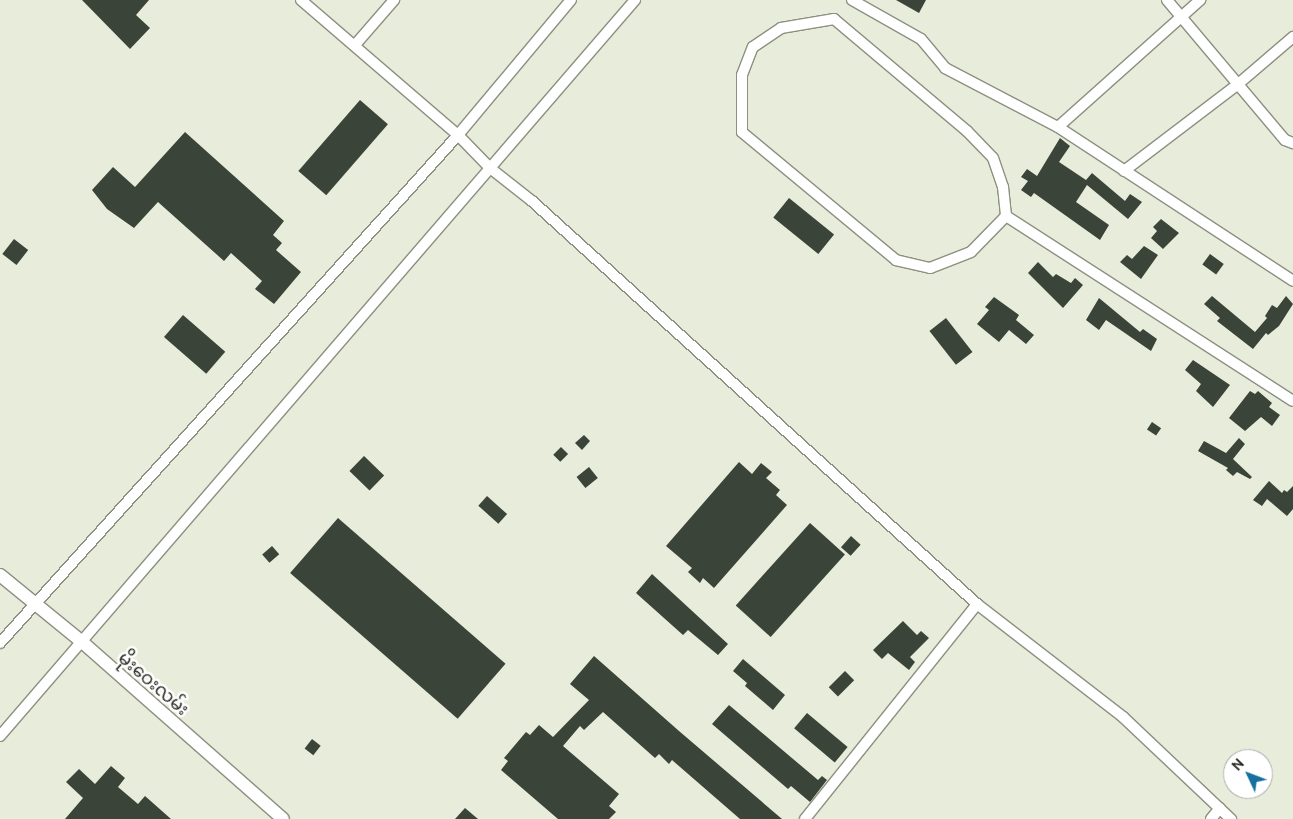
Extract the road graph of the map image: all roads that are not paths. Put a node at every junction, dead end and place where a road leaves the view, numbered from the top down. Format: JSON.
{"nodes":[{"id":1,"x":301,"y":0,"type":"edge"},
{"id":2,"x":394,"y":0,"type":"edge"},
{"id":3,"x":571,"y":0,"type":"edge"},
{"id":4,"x":635,"y":0,"type":"edge"},
{"id":5,"x":852,"y":0,"type":"edge"},
{"id":6,"x":1167,"y":0,"type":"edge"},
{"id":7,"x":1200,"y":0,"type":"edge"},
{"id":8,"x":1181,"y":16,"type":"junction"},
{"id":9,"x":1293,"y":37,"type":"edge"},
{"id":10,"x":355,"y":45,"type":"junction"},
{"id":11,"x":1237,"y":85,"type":"junction"},
{"id":12,"x":1058,"y":127,"type":"junction"},
{"id":13,"x":458,"y":135,"type":"junction"},
{"id":14,"x":1293,"y":143,"type":"edge"},
{"id":15,"x":490,"y":168,"type":"junction"},
{"id":16,"x":1124,"y":171,"type":"junction"},
{"id":17,"x":1006,"y":216,"type":"junction"},
{"id":18,"x":1293,"y":281,"type":"edge"},
{"id":19,"x":1293,"y":401,"type":"edge"},
{"id":20,"x":0,"y":575,"type":"edge"},
{"id":21,"x":35,"y":604,"type":"junction"},
{"id":22,"x":977,"y":604,"type":"junction"},
{"id":23,"x":81,"y":641,"type":"junction"},
{"id":24,"x":0,"y":643,"type":"edge"},
{"id":25,"x":0,"y":736,"type":"edge"},
{"id":26,"x":1220,"y":808,"type":"junction"},
{"id":27,"x":283,"y":819,"type":"edge"},
{"id":28,"x":805,"y":819,"type":"edge"},
{"id":29,"x":1211,"y":819,"type":"edge"},
{"id":30,"x":1231,"y":819,"type":"edge"}],
"edges":[{"from":1,"to":10,"type":"street"},
{"from":2,"to":10,"type":"street"},
{"from":3,"to":13,"type":"street"},
{"from":4,"to":15,"type":"street"},
{"from":5,"to":12,"type":"street"},
{"from":6,"to":8,"type":"street"},
{"from":7,"to":8,"type":"street"},
{"from":8,"to":11,"type":"street"},
{"from":8,"to":12,"type":"street"},
{"from":9,"to":11,"type":"street"},
{"from":10,"to":13,"type":"street"},
{"from":11,"to":14,"type":"street"},
{"from":11,"to":16,"type":"street"},
{"from":12,"to":16,"type":"street"},
{"from":13,"to":15,"type":"street"},
{"from":13,"to":21,"type":"street"},
{"from":15,"to":22,"type":"street"},
{"from":15,"to":23,"type":"street"},
{"from":16,"to":18,"type":"street"},
{"from":17,"to":17,"type":"street"},
{"from":17,"to":19,"type":"street"},
{"from":20,"to":21,"type":"street","name":"မိုးဝေးလမ်း"},
{"from":21,"to":23,"type":"street","name":"မိုးဝေးလမ်း"},
{"from":21,"to":24,"type":"street"},
{"from":22,"to":26,"type":"street"},
{"from":22,"to":28,"type":"street"},
{"from":23,"to":25,"type":"street"},
{"from":23,"to":27,"type":"street","name":"မိုးဝေးလမ်း"},
{"from":26,"to":29,"type":"street"},
{"from":26,"to":30,"type":"street"}]}
